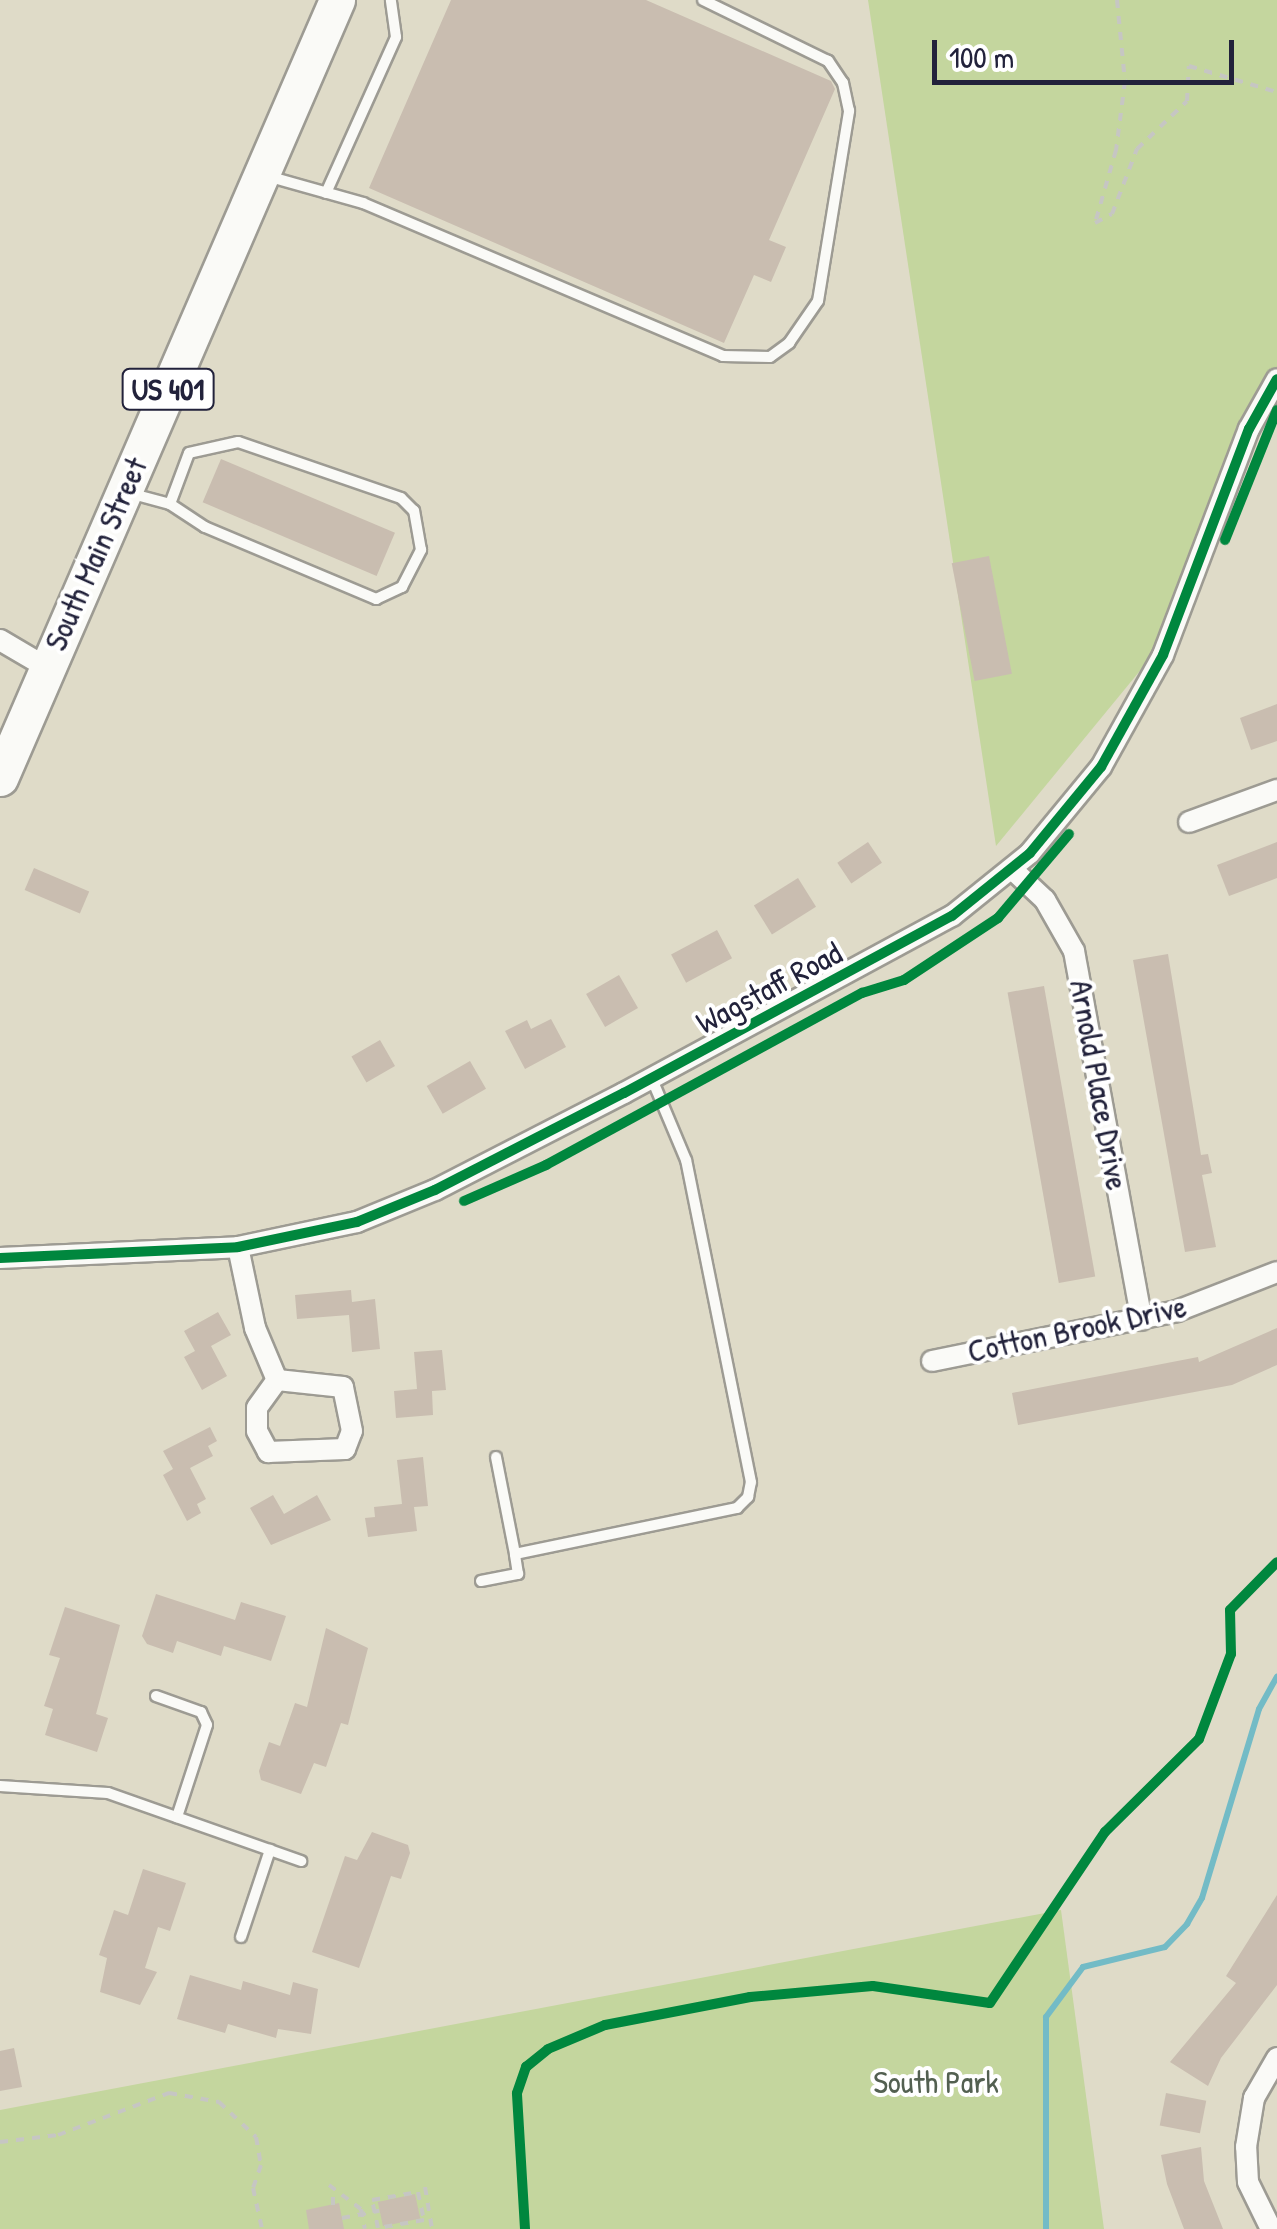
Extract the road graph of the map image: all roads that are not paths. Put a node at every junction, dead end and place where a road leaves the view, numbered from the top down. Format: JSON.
{"nodes":[{"id":1,"x":337,"y":0,"type":"edge"},
{"id":2,"x":391,"y":0,"type":"edge"},
{"id":3,"x":704,"y":0,"type":"edge"},
{"id":4,"x":261,"y":174,"type":"junction"},
{"id":5,"x":326,"y":192,"type":"junction"},
{"id":6,"x":1277,"y":379,"type":"edge"},
{"id":7,"x":123,"y":491,"type":"junction"},
{"id":8,"x":170,"y":504,"type":"junction"},
{"id":9,"x":0,"y":640,"type":"edge"},
{"id":10,"x":46,"y":667,"type":"junction"},
{"id":11,"x":0,"y":778,"type":"edge"},
{"id":12,"x":1277,"y":790,"type":"edge"},
{"id":13,"x":1189,"y":822,"type":"dead end"},
{"id":14,"x":1012,"y":869,"type":"junction"},
{"id":15,"x":652,"y":1078,"type":"junction"},
{"id":16,"x":238,"y":1248,"type":"junction"},
{"id":17,"x":0,"y":1258,"type":"edge"},
{"id":18,"x":1277,"y":1272,"type":"edge"},
{"id":19,"x":1142,"y":1320,"type":"junction"},
{"id":20,"x":932,"y":1361,"type":"dead end"},
{"id":21,"x":277,"y":1380,"type":"junction"},
{"id":22,"x":496,"y":1457,"type":"dead end"},
{"id":23,"x":515,"y":1554,"type":"junction"},
{"id":24,"x":480,"y":1582,"type":"dead end"},
{"id":25,"x":156,"y":1696,"type":"dead end"},
{"id":26,"x":0,"y":1786,"type":"edge"},
{"id":27,"x":177,"y":1818,"type":"junction"},
{"id":28,"x":270,"y":1850,"type":"junction"},
{"id":29,"x":302,"y":1861,"type":"dead end"},
{"id":30,"x":241,"y":1937,"type":"dead end"},
{"id":31,"x":1277,"y":2058,"type":"edge"},
{"id":32,"x":1271,"y":2229,"type":"edge"}],
"edges":[{"from":1,"to":4,"type":"highway","name":"South Main Street","number":"US 401"},
{"from":2,"to":5,"type":"lane"},
{"from":3,"to":5,"type":"lane"},
{"from":4,"to":5,"type":"lane"},
{"from":4,"to":7,"type":"highway","name":"South Main Street","number":"US 401"},
{"from":6,"to":14,"type":"street","name":"Wagstaff Road"},
{"from":7,"to":8,"type":"lane"},
{"from":7,"to":10,"type":"highway","name":"South Main Street","number":"US 401"},
{"from":8,"to":8,"type":"lane"},
{"from":9,"to":10,"type":"street"},
{"from":10,"to":11,"type":"highway","name":"South Main Street","number":"US 401"},
{"from":12,"to":13,"type":"street"},
{"from":14,"to":15,"type":"street","name":"Wagstaff Road"},
{"from":14,"to":19,"type":"street","name":"Arnold Place Drive"},
{"from":15,"to":16,"type":"street","name":"Wagstaff Road"},
{"from":15,"to":23,"type":"lane"},
{"from":16,"to":17,"type":"street","name":"Wagstaff Road"},
{"from":16,"to":21,"type":"street"},
{"from":18,"to":19,"type":"street","name":"Cotton Brook Drive"},
{"from":19,"to":20,"type":"street","name":"Cotton Brook Drive"},
{"from":21,"to":21,"type":"street"},
{"from":22,"to":23,"type":"lane"},
{"from":23,"to":24,"type":"lane"},
{"from":25,"to":27,"type":"lane"},
{"from":26,"to":27,"type":"lane"},
{"from":27,"to":28,"type":"lane"},
{"from":28,"to":29,"type":"lane"},
{"from":28,"to":30,"type":"lane"},
{"from":31,"to":32,"type":"street"}]}
